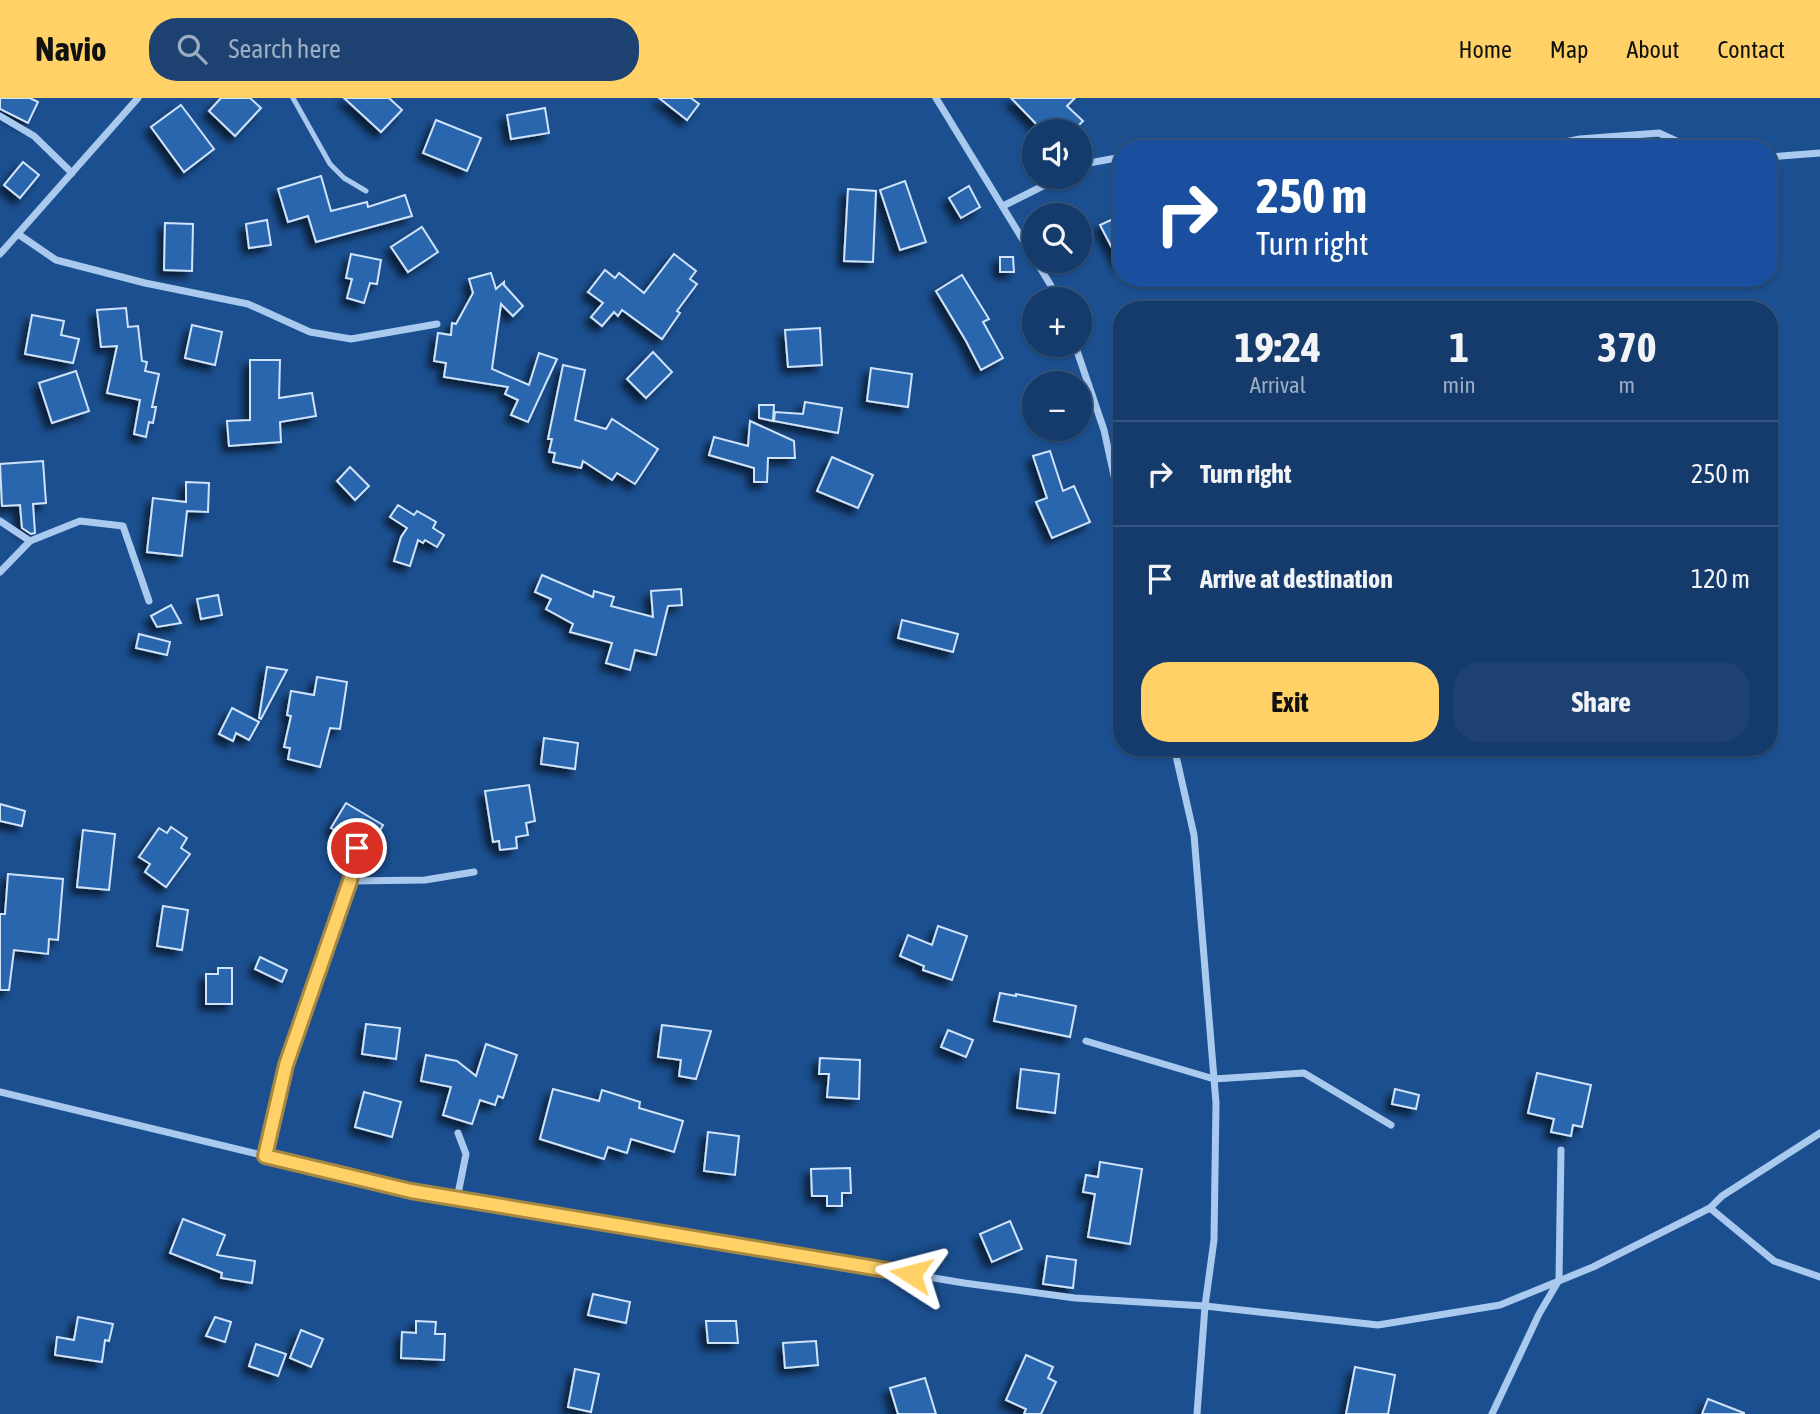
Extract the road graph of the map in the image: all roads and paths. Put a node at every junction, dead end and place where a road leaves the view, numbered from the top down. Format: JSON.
{"nodes":[{"id":1,"x":138,"y":98,"type":"edge"},
{"id":2,"x":293,"y":98,"type":"edge"},
{"id":3,"x":936,"y":98,"type":"edge"},
{"id":4,"x":0,"y":116,"type":"edge"},
{"id":5,"x":1575,"y":140,"type":"edge"},
{"id":6,"x":1674,"y":140,"type":"edge"},
{"id":7,"x":1820,"y":153,"type":"edge"},
{"id":8,"x":1778,"y":157,"type":"edge"},
{"id":9,"x":1113,"y":159,"type":"edge"},
{"id":10,"x":1092,"y":162,"type":"edge"},
{"id":11,"x":72,"y":173,"type":"junction"},
{"id":12,"x":1037,"y":189,"type":"edge"},
{"id":13,"x":366,"y":191,"type":"dead end"},
{"id":14,"x":1003,"y":206,"type":"junction"},
{"id":15,"x":18,"y":234,"type":"junction"},
{"id":16,"x":1022,"y":238,"type":"edge"},
{"id":17,"x":0,"y":254,"type":"edge"},
{"id":18,"x":438,"y":324,"type":"dead end"},
{"id":19,"x":1078,"y":357,"type":"edge"},
{"id":20,"x":1113,"y":471,"type":"edge"},
{"id":21,"x":0,"y":521,"type":"edge"},
{"id":22,"x":30,"y":541,"type":"junction"},
{"id":23,"x":0,"y":572,"type":"edge"},
{"id":24,"x":149,"y":601,"type":"dead end"},
{"id":25,"x":1176,"y":756,"type":"edge"},
{"id":26,"x":357,"y":848,"type":"dead end"},
{"id":27,"x":474,"y":873,"type":"dead end"},
{"id":28,"x":350,"y":881,"type":"junction"},
{"id":29,"x":1086,"y":1041,"type":"dead end"},
{"id":30,"x":1214,"y":1079,"type":"junction"},
{"id":31,"x":0,"y":1092,"type":"edge"},
{"id":32,"x":1391,"y":1125,"type":"dead end"},
{"id":33,"x":458,"y":1133,"type":"dead end"},
{"id":34,"x":1820,"y":1133,"type":"edge"},
{"id":35,"x":1561,"y":1150,"type":"dead end"},
{"id":36,"x":265,"y":1156,"type":"junction"},
{"id":37,"x":457,"y":1199,"type":"junction"},
{"id":38,"x":1710,"y":1208,"type":"junction"},
{"id":39,"x":1820,"y":1277,"type":"edge"},
{"id":40,"x":1559,"y":1280,"type":"junction"},
{"id":41,"x":1205,"y":1306,"type":"junction"},
{"id":42,"x":1197,"y":1414,"type":"edge"},
{"id":43,"x":1492,"y":1414,"type":"edge"}],
"edges":[{"from":1,"to":11,"type":"street"},
{"from":2,"to":13,"type":"lane"},
{"from":3,"to":14,"type":"street"},
{"from":4,"to":11,"type":"street"},
{"from":5,"to":6,"type":"street"},
{"from":7,"to":8,"type":"street"},
{"from":9,"to":10,"type":"street"},
{"from":11,"to":15,"type":"street"},
{"from":12,"to":14,"type":"street"},
{"from":14,"to":16,"type":"street"},
{"from":15,"to":17,"type":"street"},
{"from":15,"to":18,"type":"street"},
{"from":19,"to":20,"type":"street"},
{"from":21,"to":22,"type":"street"},
{"from":22,"to":23,"type":"street"},
{"from":22,"to":24,"type":"street"},
{"from":25,"to":30,"type":"street"},
{"from":26,"to":28,"type":"street"},
{"from":27,"to":28,"type":"street"},
{"from":28,"to":36,"type":"street"},
{"from":29,"to":30,"type":"street"},
{"from":30,"to":32,"type":"street"},
{"from":30,"to":41,"type":"street"},
{"from":31,"to":36,"type":"street"},
{"from":33,"to":37,"type":"street"},
{"from":34,"to":38,"type":"street"},
{"from":35,"to":40,"type":"street"},
{"from":36,"to":37,"type":"street"},
{"from":37,"to":41,"type":"street"},
{"from":38,"to":39,"type":"street"},
{"from":38,"to":40,"type":"street"},
{"from":40,"to":41,"type":"street"},
{"from":40,"to":43,"type":"street"},
{"from":41,"to":42,"type":"street"}]}
